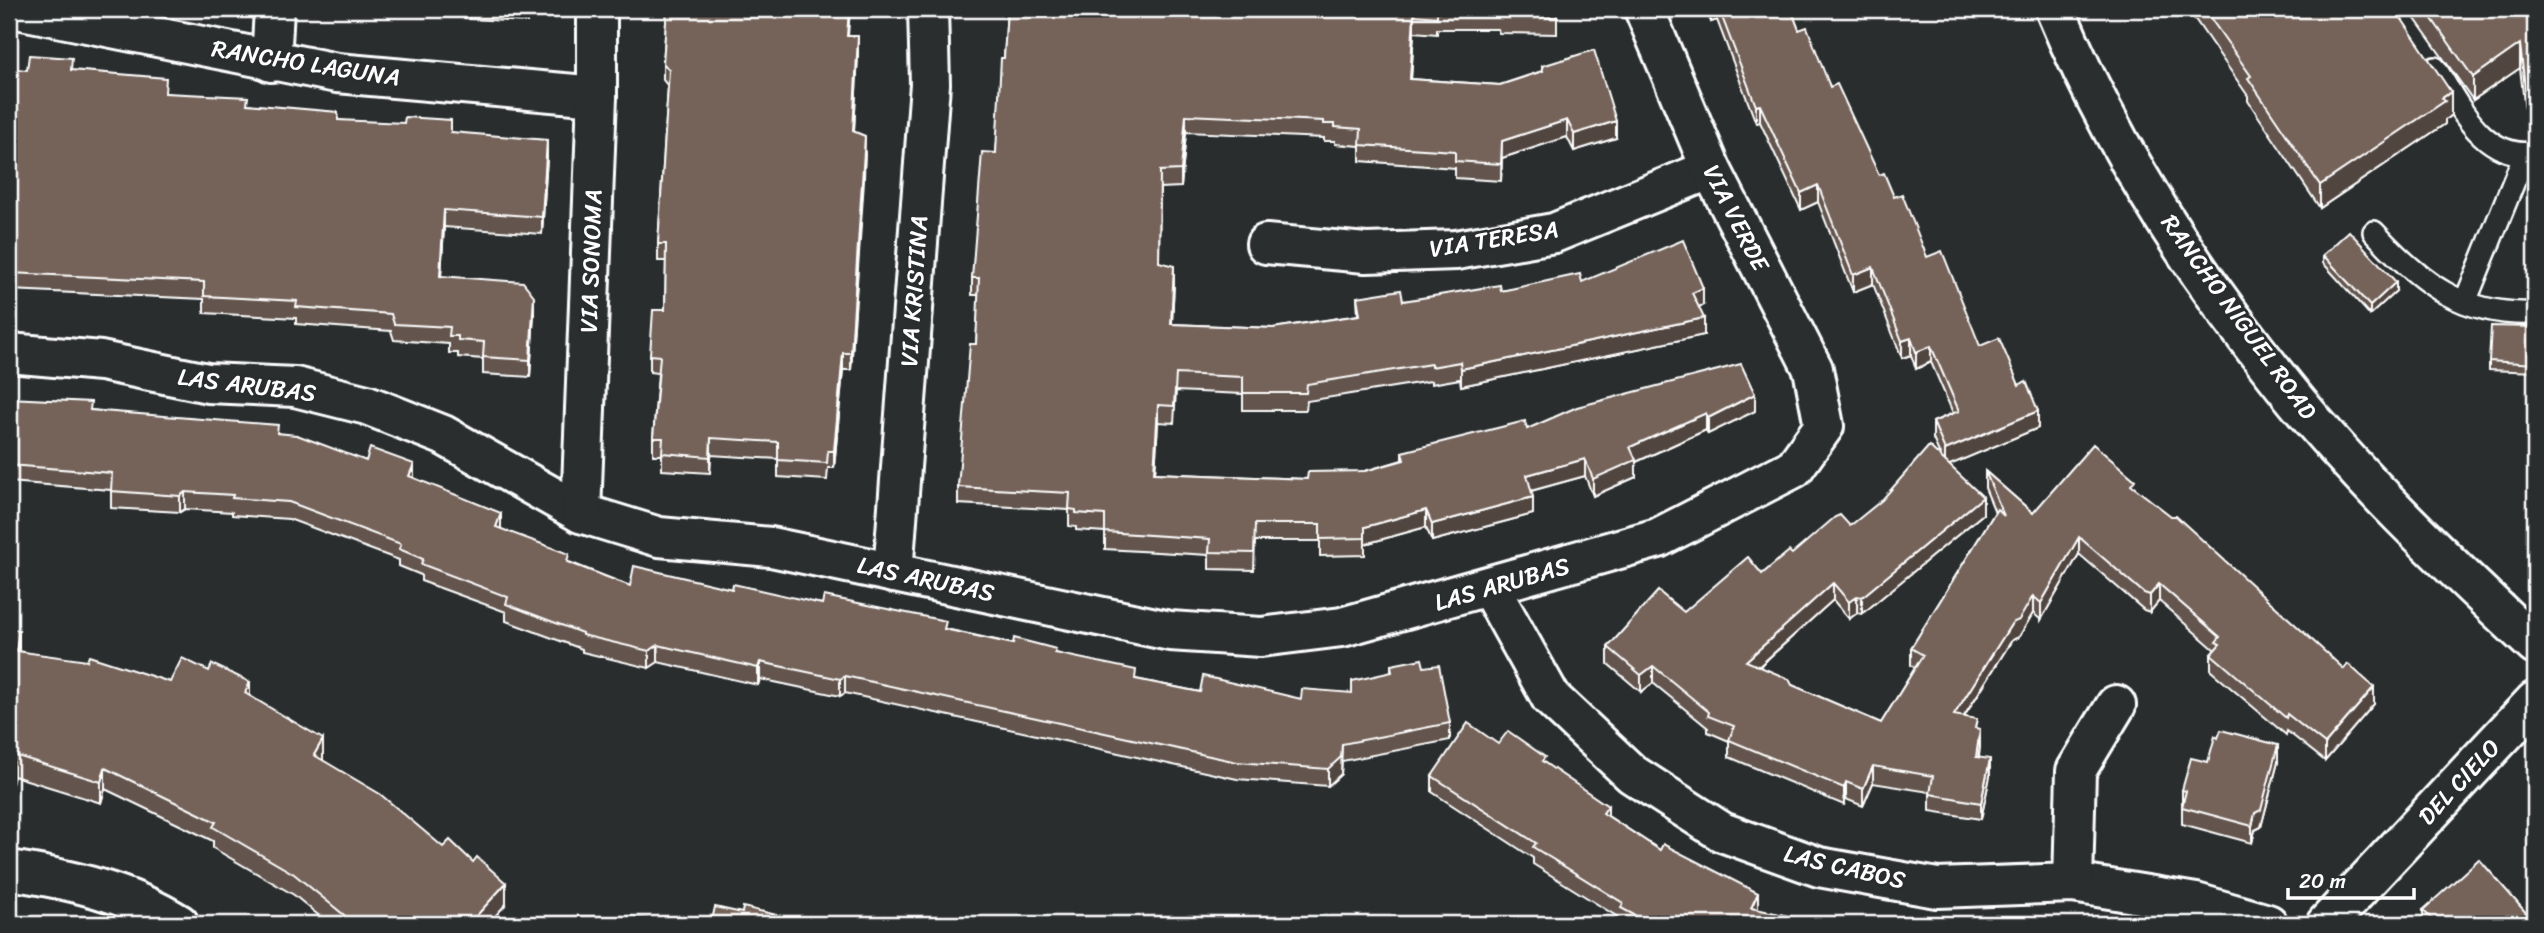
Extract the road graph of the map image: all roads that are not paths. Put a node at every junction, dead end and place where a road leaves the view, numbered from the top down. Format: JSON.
{"nodes":[{"id":1,"x":17,"y":9,"type":"edge"},
{"id":2,"x":274,"y":9,"type":"edge"},
{"id":3,"x":597,"y":9,"type":"edge"},
{"id":4,"x":928,"y":9,"type":"edge"},
{"id":5,"x":1644,"y":9,"type":"edge"},
{"id":6,"x":2055,"y":9,"type":"edge"},
{"id":7,"x":2424,"y":51,"type":"edge"},
{"id":8,"x":271,"y":62,"type":"junction"},
{"id":9,"x":597,"y":96,"type":"junction"},
{"id":10,"x":2530,"y":153,"type":"edge"},
{"id":11,"x":1711,"y":169,"type":"junction"},
{"id":12,"x":2374,"y":232,"type":"dead end"},
{"id":13,"x":1266,"y":244,"type":"dead end"},
{"id":14,"x":2465,"y":302,"type":"junction"},
{"id":15,"x":2535,"y":313,"type":"edge"},
{"id":16,"x":9,"y":353,"type":"edge"},
{"id":17,"x":1824,"y":426,"type":"joint"},
{"id":18,"x":581,"y":513,"type":"junction"},
{"id":19,"x":894,"y":573,"type":"junction"},
{"id":20,"x":1490,"y":588,"type":"junction"},
{"id":21,"x":2535,"y":645,"type":"edge"},
{"id":22,"x":2535,"y":701,"type":"edge"},
{"id":23,"x":2116,"y":705,"type":"dead end"},
{"id":24,"x":9,"y":870,"type":"edge"},
{"id":25,"x":2073,"y":883,"type":"junction"},
{"id":26,"x":179,"y":924,"type":"edge"},
{"id":27,"x":2268,"y":924,"type":"edge"},
{"id":28,"x":2326,"y":924,"type":"edge"}],
"edges":[{"from":1,"to":8,"type":"street","name":"RANCHO LAGUNA"},
{"from":2,"to":8,"type":"street"},
{"from":3,"to":9,"type":"street","name":"VIA SONOMA"},
{"from":4,"to":19,"type":"street","name":"VIA KRISTINA"},
{"from":5,"to":11,"type":"street","name":"VIA VERDE"},
{"from":6,"to":21,"type":"street","name":"RANCHO NIGUEL ROAD"},
{"from":7,"to":10,"type":"lane"},
{"from":8,"to":9,"type":"street","name":"RANCHO LAGUNA"},
{"from":9,"to":18,"type":"street","name":"VIA SONOMA"},
{"from":10,"to":14,"type":"lane"},
{"from":11,"to":13,"type":"street","name":"VIA TERESA"},
{"from":11,"to":17,"type":"street","name":"VIA VERDE"},
{"from":12,"to":14,"type":"lane"},
{"from":14,"to":15,"type":"lane"},
{"from":16,"to":18,"type":"street","name":"LAS ARUBAS"},
{"from":17,"to":20,"type":"street","name":"LAS ARUBAS"},
{"from":18,"to":19,"type":"street","name":"LAS ARUBAS"},
{"from":19,"to":20,"type":"street","name":"LAS ARUBAS"},
{"from":20,"to":25,"type":"street","name":"LAS CABOS"},
{"from":22,"to":28,"type":"street","name":"DEL CIELO"},
{"from":23,"to":25,"type":"street"},
{"from":24,"to":26,"type":"street"},
{"from":25,"to":27,"type":"street","name":"LAS CABOS"}]}
